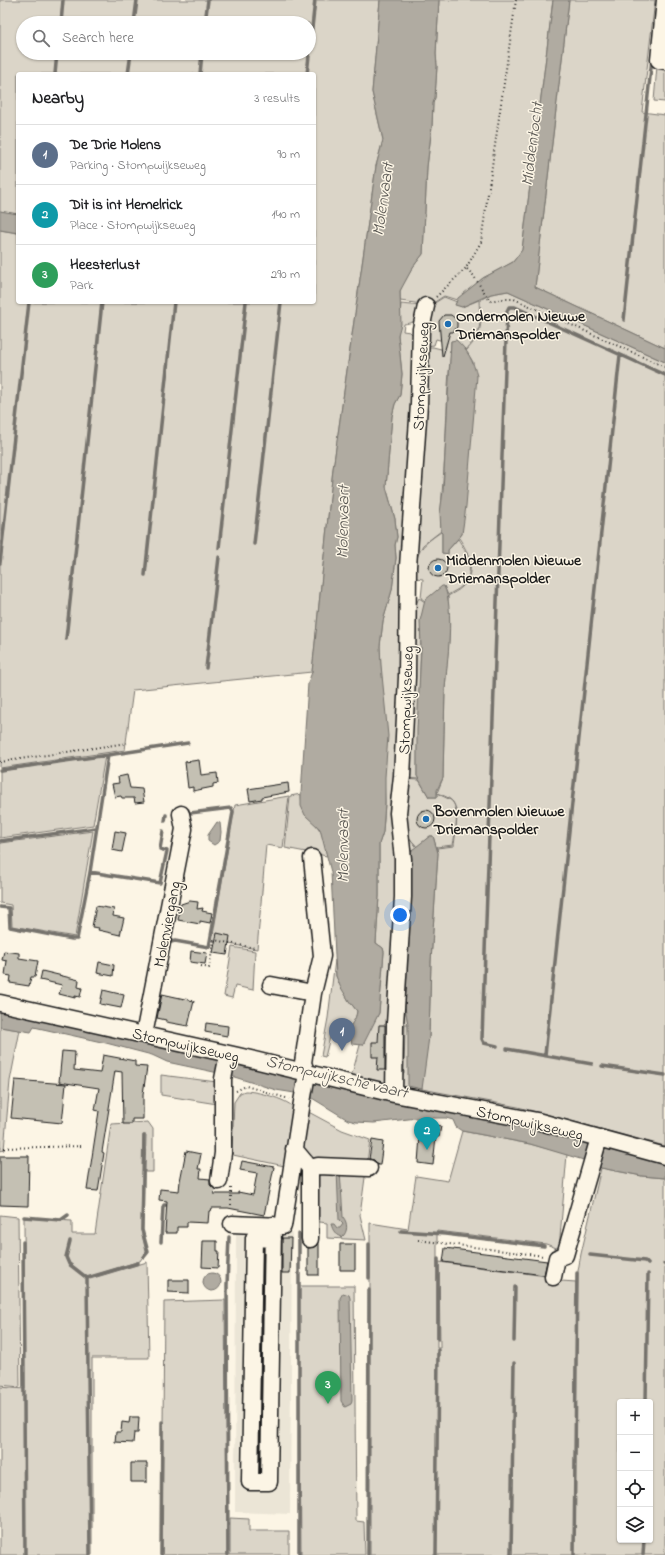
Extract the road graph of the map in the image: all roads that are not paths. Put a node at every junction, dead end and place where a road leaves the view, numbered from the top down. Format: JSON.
{"nodes":[{"id":1,"x":664,"y":0,"type":"edge"},
{"id":2,"x":665,"y":61,"type":"edge"},
{"id":3,"x":426,"y":306,"type":"road end"},
{"id":4,"x":181,"y":814,"type":"dead end"},
{"id":5,"x":312,"y":858,"type":"dead end"},
{"id":6,"x":271,"y":985,"type":"dead end"},
{"id":7,"x":313,"y":993,"type":"junction"},
{"id":8,"x":0,"y":1003,"type":"edge"},
{"id":9,"x":144,"y":1035,"type":"junction"},
{"id":10,"x":228,"y":1056,"type":"junction"},
{"id":11,"x":307,"y":1076,"type":"junction"},
{"id":12,"x":394,"y":1094,"type":"junction"},
{"id":13,"x":599,"y":1140,"type":"junction"},
{"id":14,"x":294,"y":1149,"type":"junction"},
{"id":15,"x":665,"y":1156,"type":"edge"},
{"id":16,"x":310,"y":1168,"type":"junction"},
{"id":17,"x":369,"y":1168,"type":"dead end"},
{"id":18,"x":225,"y":1182,"type":"road end"},
{"id":19,"x":232,"y":1224,"type":"dead end"},
{"id":20,"x":273,"y":1232,"type":"junction"},
{"id":21,"x":310,"y":1239,"type":"dead end"},
{"id":22,"x":553,"y":1277,"type":"dead end"}],
"edges":[{"from":1,"to":2,"type":"street"},
{"from":3,"to":12,"type":"street","name":"Stompwijkseweg"},
{"from":4,"to":9,"type":"street","name":"Molenviergang"},
{"from":5,"to":7,"type":"street"},
{"from":6,"to":7,"type":"street"},
{"from":7,"to":11,"type":"street"},
{"from":8,"to":9,"type":"street","name":"Stompwijkseweg"},
{"from":9,"to":10,"type":"street","name":"Stompwijkseweg"},
{"from":10,"to":11,"type":"street","name":"Stompwijkseweg"},
{"from":10,"to":18,"type":"street"},
{"from":11,"to":12,"type":"street","name":"Stompwijkseweg"},
{"from":11,"to":14,"type":"street"},
{"from":12,"to":13,"type":"street","name":"Stompwijkseweg"},
{"from":13,"to":15,"type":"street","name":"Stompwijkseweg"},
{"from":13,"to":22,"type":"street"},
{"from":14,"to":16,"type":"street"},
{"from":14,"to":20,"type":"street"},
{"from":16,"to":17,"type":"street"},
{"from":16,"to":21,"type":"street"},
{"from":19,"to":20,"type":"street"},
{"from":20,"to":20,"type":"street"}]}
